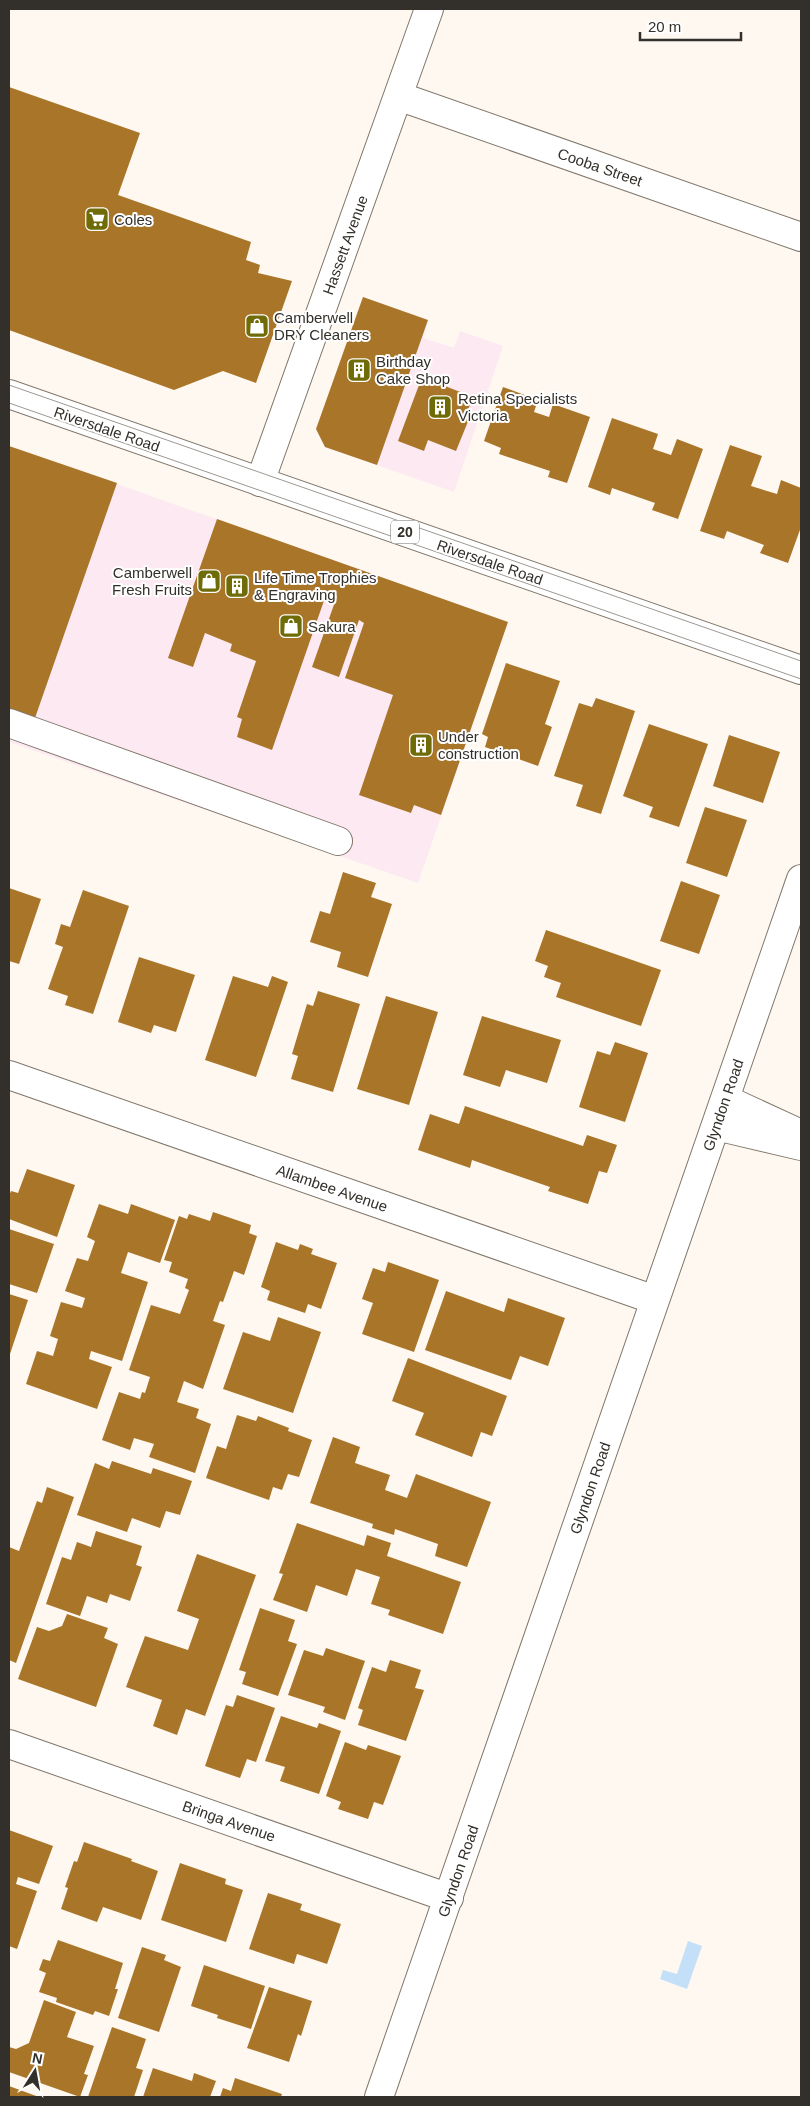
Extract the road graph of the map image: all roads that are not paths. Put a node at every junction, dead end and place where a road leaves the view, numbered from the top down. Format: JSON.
{"nodes":[{"id":1,"x":429,"y":9,"type":"edge"},
{"id":2,"x":398,"y":96,"type":"junction"},
{"id":3,"x":801,"y":237,"type":"edge"},
{"id":4,"x":9,"y":394,"type":"edge"},
{"id":5,"x":260,"y":482,"type":"junction"},
{"id":6,"x":801,"y":670,"type":"edge"},
{"id":7,"x":9,"y":723,"type":"edge"},
{"id":8,"x":338,"y":840,"type":"dead end"},
{"id":9,"x":801,"y":879,"type":"edge"},
{"id":10,"x":9,"y":1075,"type":"edge"},
{"id":11,"x":725,"y":1099,"type":"junction"},
{"id":12,"x":716,"y":1126,"type":"junction"},
{"id":13,"x":801,"y":1135,"type":"edge"},
{"id":14,"x":801,"y":1146,"type":"edge"},
{"id":15,"x":655,"y":1300,"type":"junction"},
{"id":16,"x":9,"y":1744,"type":"edge"},
{"id":17,"x":449,"y":1898,"type":"junction"},
{"id":18,"x":379,"y":2097,"type":"edge"}],
"edges":[{"from":1,"to":2,"type":"street","name":"Hassett Avenue"},
{"from":2,"to":3,"type":"street","name":"Cooba Street"},
{"from":2,"to":5,"type":"street","name":"Hassett Avenue"},
{"from":4,"to":5,"type":"street","name":"Riversdale Road","number":"20"},
{"from":5,"to":6,"type":"street","name":"Riversdale Road","number":"20"},
{"from":7,"to":8,"type":"street"},
{"from":9,"to":11,"type":"street","name":"Glyndon Road"},
{"from":10,"to":15,"type":"street","name":"Allambee Avenue"},
{"from":11,"to":12,"type":"street","name":"Glyndon Road"},
{"from":11,"to":13,"type":"street"},
{"from":12,"to":14,"type":"street"},
{"from":12,"to":15,"type":"street","name":"Glyndon Road"},
{"from":15,"to":17,"type":"street","name":"Glyndon Road"},
{"from":16,"to":17,"type":"street","name":"Bringa Avenue"},
{"from":17,"to":18,"type":"street","name":"Glyndon Road"}]}
